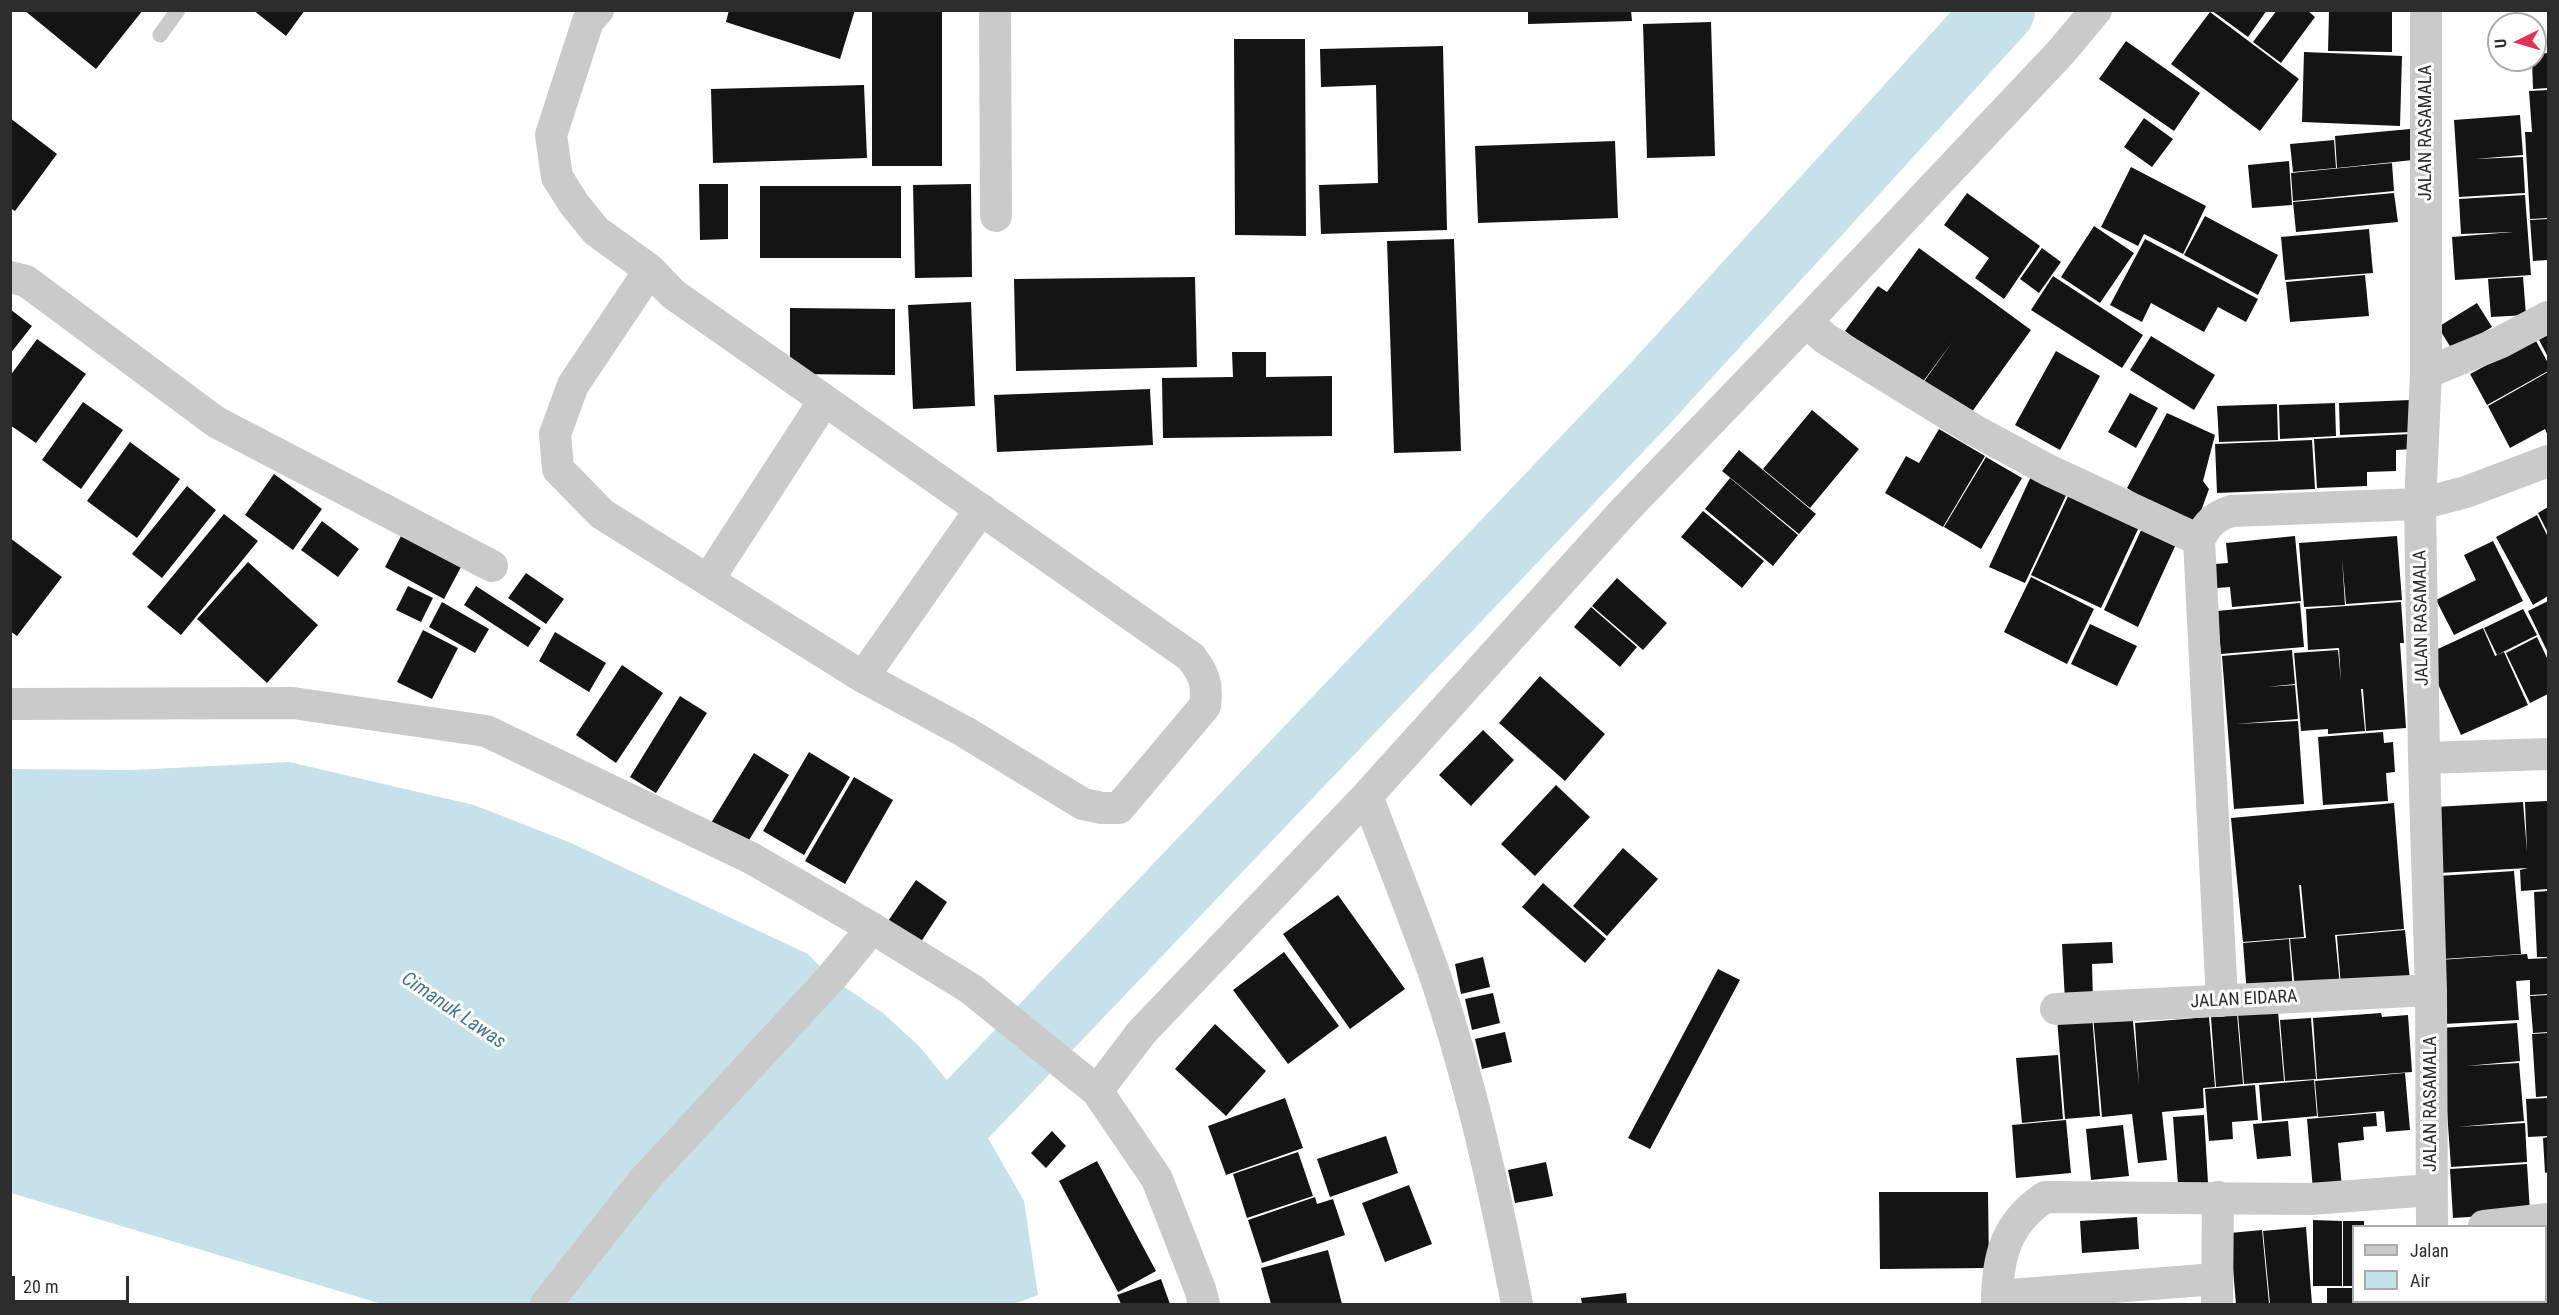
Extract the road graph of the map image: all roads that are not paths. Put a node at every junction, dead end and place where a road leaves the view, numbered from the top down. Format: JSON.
{"nodes":[{"id":1,"x":178,"y":10,"type":"edge"},
{"id":2,"x":598,"y":10,"type":"edge"},
{"id":3,"x":995,"y":10,"type":"edge"},
{"id":4,"x":2096,"y":10,"type":"edge"},
{"id":5,"x":2426,"y":10,"type":"edge"},
{"id":6,"x":160,"y":35,"type":"dead end"},
{"id":7,"x":996,"y":216,"type":"dead end"},
{"id":8,"x":650,"y":270,"type":"junction"},
{"id":9,"x":10,"y":276,"type":"edge"},
{"id":10,"x":2548,"y":316,"type":"edge"},
{"id":11,"x":1806,"y":322,"type":"junction"},
{"id":12,"x":2426,"y":373,"type":"junction"},
{"id":13,"x":824,"y":401,"type":"junction"},
{"id":14,"x":2548,"y":461,"type":"edge"},
{"id":15,"x":2420,"y":504,"type":"junction"},
{"id":16,"x":981,"y":509,"type":"junction"},
{"id":17,"x":2199,"y":540,"type":"junction"},
{"id":18,"x":492,"y":566,"type":"dead end"},
{"id":19,"x":708,"y":580,"type":"junction"},
{"id":20,"x":863,"y":677,"type":"junction"},
{"id":21,"x":10,"y":704,"type":"edge"},
{"id":22,"x":2548,"y":754,"type":"edge"},
{"id":23,"x":2424,"y":758,"type":"junction"},
{"id":24,"x":1367,"y":796,"type":"junction"},
{"id":25,"x":872,"y":928,"type":"junction"},
{"id":26,"x":2432,"y":990,"type":"junction"},
{"id":27,"x":2222,"y":1001,"type":"junction"},
{"id":28,"x":2056,"y":1009,"type":"dead end"},
{"id":29,"x":1097,"y":1091,"type":"junction"},
{"id":30,"x":2431,"y":1190,"type":"junction"},
{"id":31,"x":2218,"y":1197,"type":"junction"},
{"id":32,"x":2548,"y":1219,"type":"edge"},
{"id":33,"x":2432,"y":1225,"type":"edge"},
{"id":34,"x":2500,"y":1225,"type":"edge"},
{"id":35,"x":2216,"y":1292,"type":"edge"},
{"id":36,"x":1997,"y":1300,"type":"edge"},
{"id":37,"x":546,"y":1305,"type":"edge"},
{"id":38,"x":1204,"y":1305,"type":"edge"},
{"id":39,"x":1517,"y":1305,"type":"edge"}],
"edges":[{"from":1,"to":6,"type":"lane"},
{"from":2,"to":8,"type":"street"},
{"from":3,"to":7,"type":"street"},
{"from":4,"to":11,"type":"street"},
{"from":5,"to":12,"type":"street","name":"JALAN RASAMALA"},
{"from":8,"to":13,"type":"street"},
{"from":8,"to":19,"type":"street"},
{"from":9,"to":18,"type":"street"},
{"from":10,"to":12,"type":"street"},
{"from":11,"to":17,"type":"street"},
{"from":11,"to":24,"type":"street"},
{"from":12,"to":15,"type":"street","name":"JALAN RASAMALA"},
{"from":13,"to":16,"type":"street"},
{"from":13,"to":19,"type":"street"},
{"from":14,"to":15,"type":"street"},
{"from":15,"to":17,"type":"street"},
{"from":15,"to":23,"type":"street","name":"JALAN RASAMALA"},
{"from":16,"to":20,"type":"street"},
{"from":16,"to":20,"type":"street"},
{"from":17,"to":27,"type":"street"},
{"from":19,"to":20,"type":"street"},
{"from":21,"to":25,"type":"street"},
{"from":22,"to":23,"type":"street"},
{"from":23,"to":26,"type":"street","name":"JALAN RASAMALA"},
{"from":24,"to":29,"type":"street"},
{"from":24,"to":39,"type":"street"},
{"from":25,"to":29,"type":"street"},
{"from":25,"to":37,"type":"street"},
{"from":26,"to":27,"type":"street","name":"JALAN EIDARA"},
{"from":26,"to":30,"type":"street","name":"JALAN RASAMALA"},
{"from":27,"to":28,"type":"street","name":"JALAN EIDARA"},
{"from":29,"to":38,"type":"street"},
{"from":30,"to":31,"type":"street"},
{"from":30,"to":33,"type":"street","name":"JALAN RASAMALA"},
{"from":31,"to":35,"type":"street"},
{"from":31,"to":36,"type":"street"},
{"from":32,"to":34,"type":"street"},
{"from":35,"to":36,"type":"street"}]}
